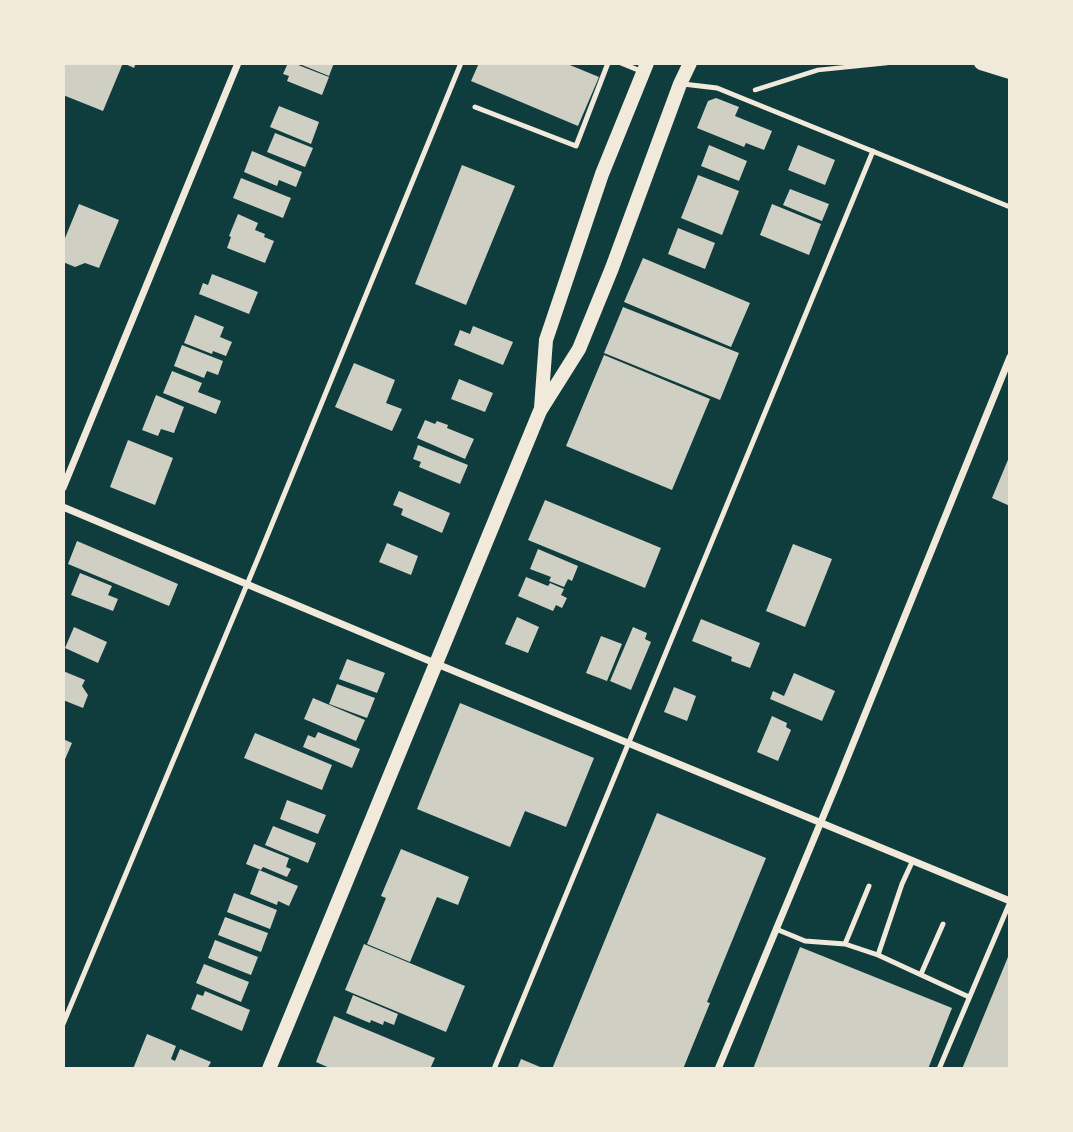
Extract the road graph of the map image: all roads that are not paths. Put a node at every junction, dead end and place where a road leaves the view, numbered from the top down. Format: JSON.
{"nodes":[{"id":1,"x":238,"y":63,"type":"edge"},
{"id":2,"x":461,"y":63,"type":"edge"},
{"id":3,"x":608,"y":63,"type":"edge"},
{"id":4,"x":621,"y":63,"type":"edge"},
{"id":5,"x":690,"y":63,"type":"edge"},
{"id":6,"x":982,"y":63,"type":"edge"},
{"id":7,"x":645,"y":68,"type":"edge"},
{"id":8,"x":1010,"y":72,"type":"edge"},
{"id":9,"x":680,"y":84,"type":"junction"},
{"id":10,"x":475,"y":107,"type":"dead end"},
{"id":11,"x":873,"y":151,"type":"junction"},
{"id":12,"x":1010,"y":206,"type":"edge"},
{"id":13,"x":1010,"y":357,"type":"edge"},
{"id":14,"x":540,"y":411,"type":"junction"},
{"id":15,"x":63,"y":488,"type":"edge"},
{"id":16,"x":63,"y":507,"type":"edge"},
{"id":17,"x":247,"y":584,"type":"junction"},
{"id":18,"x":437,"y":664,"type":"junction"},
{"id":19,"x":628,"y":743,"type":"junction"},
{"id":20,"x":821,"y":822,"type":"junction"},
{"id":21,"x":912,"y":860,"type":"junction"},
{"id":22,"x":869,"y":886,"type":"dead end"},
{"id":23,"x":1010,"y":901,"type":"edge"},
{"id":24,"x":943,"y":924,"type":"dead end"},
{"id":25,"x":776,"y":929,"type":"junction"},
{"id":26,"x":845,"y":944,"type":"junction"},
{"id":27,"x":878,"y":955,"type":"junction"},
{"id":28,"x":921,"y":974,"type":"junction"},
{"id":29,"x":969,"y":997,"type":"junction"},
{"id":30,"x":63,"y":1024,"type":"edge"},
{"id":31,"x":269,"y":1069,"type":"edge"},
{"id":32,"x":494,"y":1069,"type":"edge"},
{"id":33,"x":718,"y":1069,"type":"edge"},
{"id":34,"x":939,"y":1069,"type":"edge"}],
"edges":[{"from":1,"to":15,"type":"street"},
{"from":2,"to":17,"type":"lane"},
{"from":3,"to":10,"type":"lane"},
{"from":4,"to":7,"type":"lane"},
{"from":5,"to":9,"type":"main road"},
{"from":6,"to":8,"type":"main road"},
{"from":7,"to":14,"type":"main road"},
{"from":9,"to":11,"type":"lane"},
{"from":9,"to":14,"type":"main road"},
{"from":11,"to":12,"type":"lane"},
{"from":11,"to":19,"type":"lane"},
{"from":13,"to":20,"type":"street"},
{"from":14,"to":18,"type":"main road"},
{"from":16,"to":17,"type":"street"},
{"from":17,"to":18,"type":"street"},
{"from":17,"to":30,"type":"lane"},
{"from":18,"to":19,"type":"street"},
{"from":18,"to":31,"type":"main road"},
{"from":19,"to":20,"type":"street"},
{"from":19,"to":32,"type":"lane"},
{"from":20,"to":21,"type":"street"},
{"from":20,"to":25,"type":"street"},
{"from":21,"to":23,"type":"street"},
{"from":21,"to":27,"type":"lane"},
{"from":22,"to":26,"type":"lane"},
{"from":23,"to":29,"type":"lane"},
{"from":24,"to":28,"type":"lane"},
{"from":25,"to":26,"type":"lane"},
{"from":25,"to":33,"type":"street"},
{"from":26,"to":27,"type":"lane"},
{"from":27,"to":28,"type":"lane"},
{"from":28,"to":29,"type":"lane"},
{"from":29,"to":34,"type":"lane"}]}
